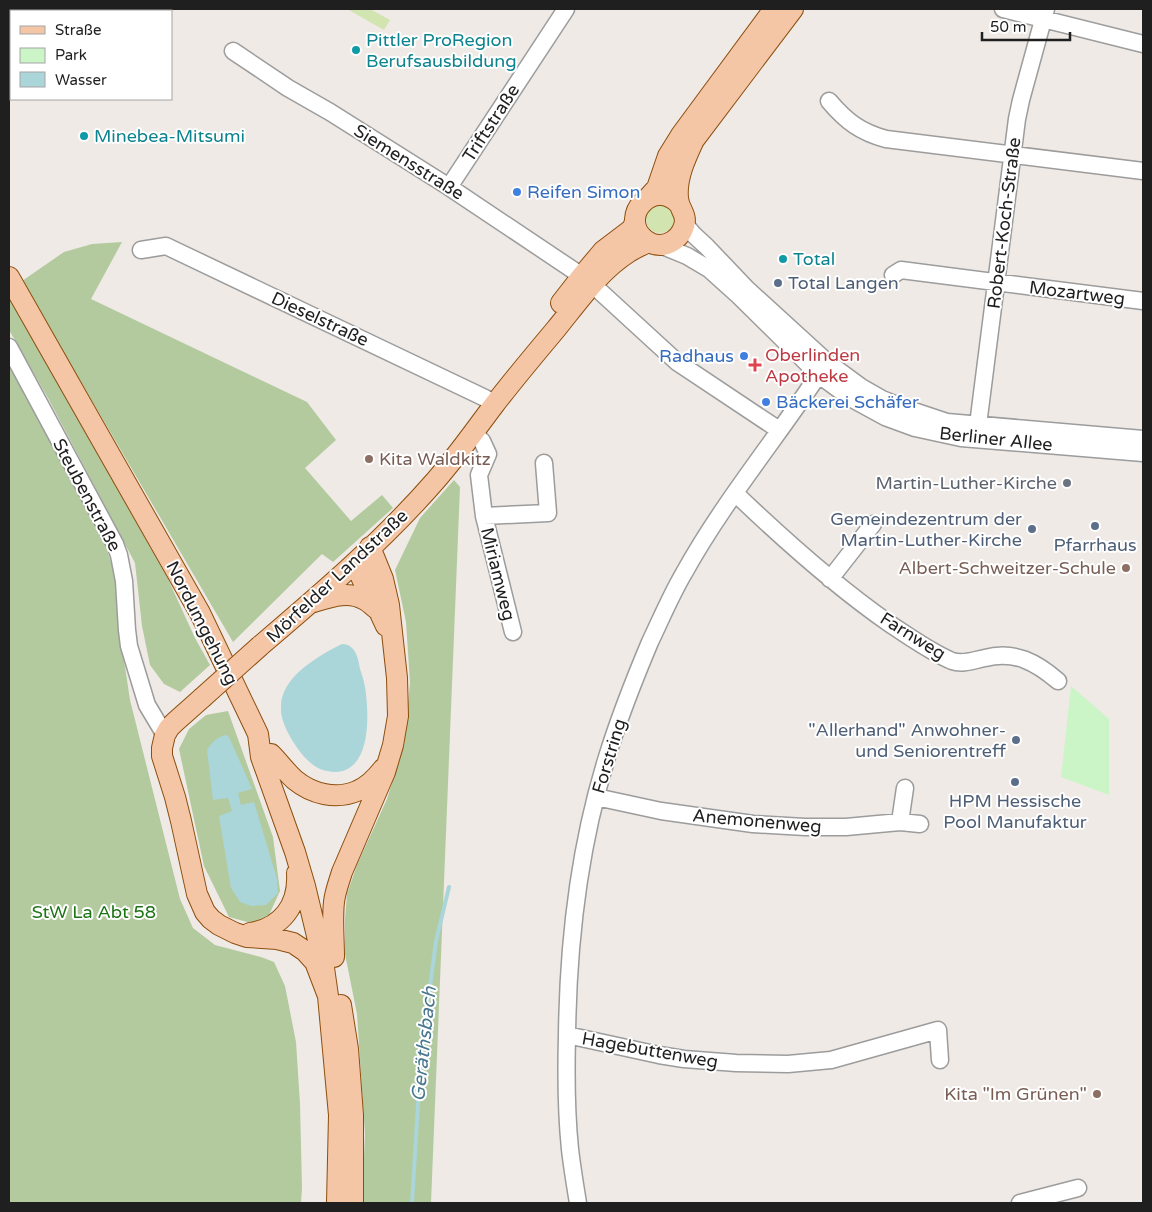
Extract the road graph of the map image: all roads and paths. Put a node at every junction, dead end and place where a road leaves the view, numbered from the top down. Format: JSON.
{"nodes":[{"id":1,"x":566,"y":9,"type":"edge"},
{"id":2,"x":774,"y":9,"type":"edge"},
{"id":3,"x":793,"y":9,"type":"edge"},
{"id":4,"x":1003,"y":9,"type":"edge"},
{"id":5,"x":1045,"y":14,"type":"edge"},
{"id":6,"x":1143,"y":44,"type":"edge"},
{"id":7,"x":233,"y":51,"type":"dead end"},
{"id":8,"x":829,"y":101,"type":"dead end"},
{"id":9,"x":1013,"y":154,"type":"junction"},
{"id":10,"x":1143,"y":171,"type":"edge"},
{"id":11,"x":449,"y":187,"type":"junction"},
{"id":12,"x":646,"y":199,"type":"junction"},
{"id":13,"x":682,"y":214,"type":"junction"},
{"id":14,"x":635,"y":222,"type":"junction"},
{"id":15,"x":655,"y":244,"type":"junction"},
{"id":16,"x":142,"y":250,"type":"dead end"},
{"id":17,"x":893,"y":275,"type":"dead end"},
{"id":18,"x":9,"y":277,"type":"edge"},
{"id":19,"x":587,"y":280,"type":"junction"},
{"id":20,"x":996,"y":282,"type":"junction"},
{"id":21,"x":1143,"y":301,"type":"edge"},
{"id":22,"x":769,"y":317,"type":"junction"},
{"id":23,"x":9,"y":348,"type":"edge"},
{"id":24,"x":823,"y":368,"type":"junction"},
{"id":25,"x":495,"y":404,"type":"junction"},
{"id":26,"x":779,"y":430,"type":"junction"},
{"id":27,"x":976,"y":432,"type":"junction"},
{"id":28,"x":473,"y":433,"type":"junction"},
{"id":29,"x":1143,"y":439,"type":"edge"},
{"id":30,"x":1143,"y":453,"type":"edge"},
{"id":31,"x":544,"y":463,"type":"dead end"},
{"id":32,"x":736,"y":493,"type":"junction"},
{"id":33,"x":484,"y":516,"type":"junction"},
{"id":34,"x":873,"y":524,"type":"dead end"},
{"id":35,"x":370,"y":547,"type":"junction"},
{"id":36,"x":830,"y":578,"type":"junction"},
{"id":37,"x":311,"y":603,"type":"junction"},
{"id":38,"x":379,"y":611,"type":"junction"},
{"id":39,"x":512,"y":632,"type":"dead end"},
{"id":40,"x":395,"y":658,"type":"junction"},
{"id":41,"x":1058,"y":681,"type":"dead end"},
{"id":42,"x":258,"y":734,"type":"junction"},
{"id":43,"x":165,"y":735,"type":"junction"},
{"id":44,"x":271,"y":754,"type":"junction"},
{"id":45,"x":390,"y":756,"type":"junction"},
{"id":46,"x":906,"y":788,"type":"dead end"},
{"id":47,"x":596,"y":797,"type":"junction"},
{"id":48,"x":900,"y":822,"type":"junction"},
{"id":49,"x":920,"y":824,"type":"dead end"},
{"id":50,"x":295,"y":852,"type":"junction"},
{"id":51,"x":235,"y":933,"type":"junction"},
{"id":52,"x":334,"y":958,"type":"junction"},
{"id":53,"x":328,"y":996,"type":"junction"},
{"id":54,"x":567,"y":1035,"type":"junction"},
{"id":55,"x":940,"y":1060,"type":"dead end"},
{"id":56,"x":1078,"y":1188,"type":"dead end"},
{"id":57,"x":337,"y":1203,"type":"edge"},
{"id":58,"x":353,"y":1203,"type":"edge"},
{"id":59,"x":578,"y":1203,"type":"edge"},
{"id":60,"x":1020,"y":1203,"type":"edge"}],
"edges":[{"from":1,"to":11,"type":"street","name":"Triftstraße"},
{"from":2,"to":12,"type":"main road","name":"Mörfelder Landstraße"},
{"from":3,"to":13,"type":"main road"},
{"from":4,"to":5,"type":"street"},
{"from":5,"to":6,"type":"street"},
{"from":5,"to":9,"type":"street","name":"Robert-Koch-Straße"},
{"from":7,"to":11,"type":"street","name":"Siemensstraße"},
{"from":8,"to":9,"type":"street"},
{"from":9,"to":10,"type":"street"},
{"from":9,"to":20,"type":"street","name":"Robert-Koch-Straße"},
{"from":11,"to":19,"type":"street","name":"Siemensstraße"},
{"from":12,"to":13,"type":"main road"},
{"from":12,"to":14,"type":"main road","name":"Mörfelder Landstraße"},
{"from":13,"to":15,"type":"main road","name":"Mörfelder Landstraße"},
{"from":13,"to":22,"type":"street","name":"Berliner Allee"},
{"from":14,"to":15,"type":"main road"},
{"from":14,"to":19,"type":"main road","name":"Mörfelder Landstraße"},
{"from":15,"to":19,"type":"main road","name":"Mörfelder Landstraße"},
{"from":15,"to":22,"type":"street","name":"Berliner Allee"},
{"from":16,"to":25,"type":"street","name":"Dieselstraße"},
{"from":17,"to":20,"type":"street","name":"Mozartweg"},
{"from":18,"to":42,"type":"main road","name":"Nordumgehung"},
{"from":19,"to":25,"type":"main road","name":"Mörfelder Landstraße"},
{"from":19,"to":25,"type":"main road","name":"Mörfelder Landstraße"},
{"from":19,"to":26,"type":"street","name":"Siemensstraße"},
{"from":20,"to":21,"type":"street","name":"Mozartweg"},
{"from":20,"to":27,"type":"street","name":"Robert-Koch-Straße"},
{"from":22,"to":24,"type":"street","name":"Berliner Allee"},
{"from":23,"to":43,"type":"street","name":"Steubenstraße"},
{"from":24,"to":26,"type":"street","name":"Forstring"},
{"from":24,"to":27,"type":"street","name":"Berliner Allee"},
{"from":25,"to":28,"type":"main road","name":"Mörfelder Landstraße"},
{"from":26,"to":32,"type":"street","name":"Forstring"},
{"from":27,"to":29,"type":"street","name":"Berliner Allee"},
{"from":27,"to":30,"type":"street","name":"Berliner Allee"},
{"from":28,"to":33,"type":"street","name":"Miriamweg"},
{"from":28,"to":35,"type":"main road","name":"Mörfelder Landstraße"},
{"from":31,"to":33,"type":"street","name":"Miriamweg"},
{"from":32,"to":36,"type":"street","name":"Farnweg"},
{"from":32,"to":47,"type":"street","name":"Forstring"},
{"from":33,"to":39,"type":"street","name":"Miriamweg"},
{"from":34,"to":36,"type":"street"},
{"from":35,"to":37,"type":"main road","name":"Mörfelder Landstraße"},
{"from":35,"to":38,"type":"main road"},
{"from":35,"to":40,"type":"main road"},
{"from":36,"to":41,"type":"street","name":"Farnweg"},
{"from":37,"to":38,"type":"main road"},
{"from":37,"to":43,"type":"main road","name":"Mörfelder Landstraße","bridge":true},
{"from":38,"to":40,"type":"main road"},
{"from":40,"to":45,"type":"main road"},
{"from":42,"to":44,"type":"main road"},
{"from":42,"to":50,"type":"main road","name":"Nordumgehung"},
{"from":43,"to":51,"type":"main road"},
{"from":44,"to":45,"type":"main road"},
{"from":44,"to":52,"type":"main road"},
{"from":45,"to":52,"type":"main road"},
{"from":46,"to":48,"type":"street"},
{"from":47,"to":48,"type":"street","name":"Anemonenweg"},
{"from":47,"to":54,"type":"street","name":"Forstring"},
{"from":48,"to":49,"type":"street","name":"Anemonenweg"},
{"from":50,"to":51,"type":"main road"},
{"from":50,"to":53,"type":"main road","name":"Nordumgehung"},
{"from":51,"to":53,"type":"main road"},
{"from":52,"to":58,"type":"main road"},
{"from":53,"to":57,"type":"main road"},
{"from":54,"to":55,"type":"street","name":"Hagebuttenweg"},
{"from":54,"to":59,"type":"street","name":"Forstring"},
{"from":56,"to":60,"type":"street"}]}
